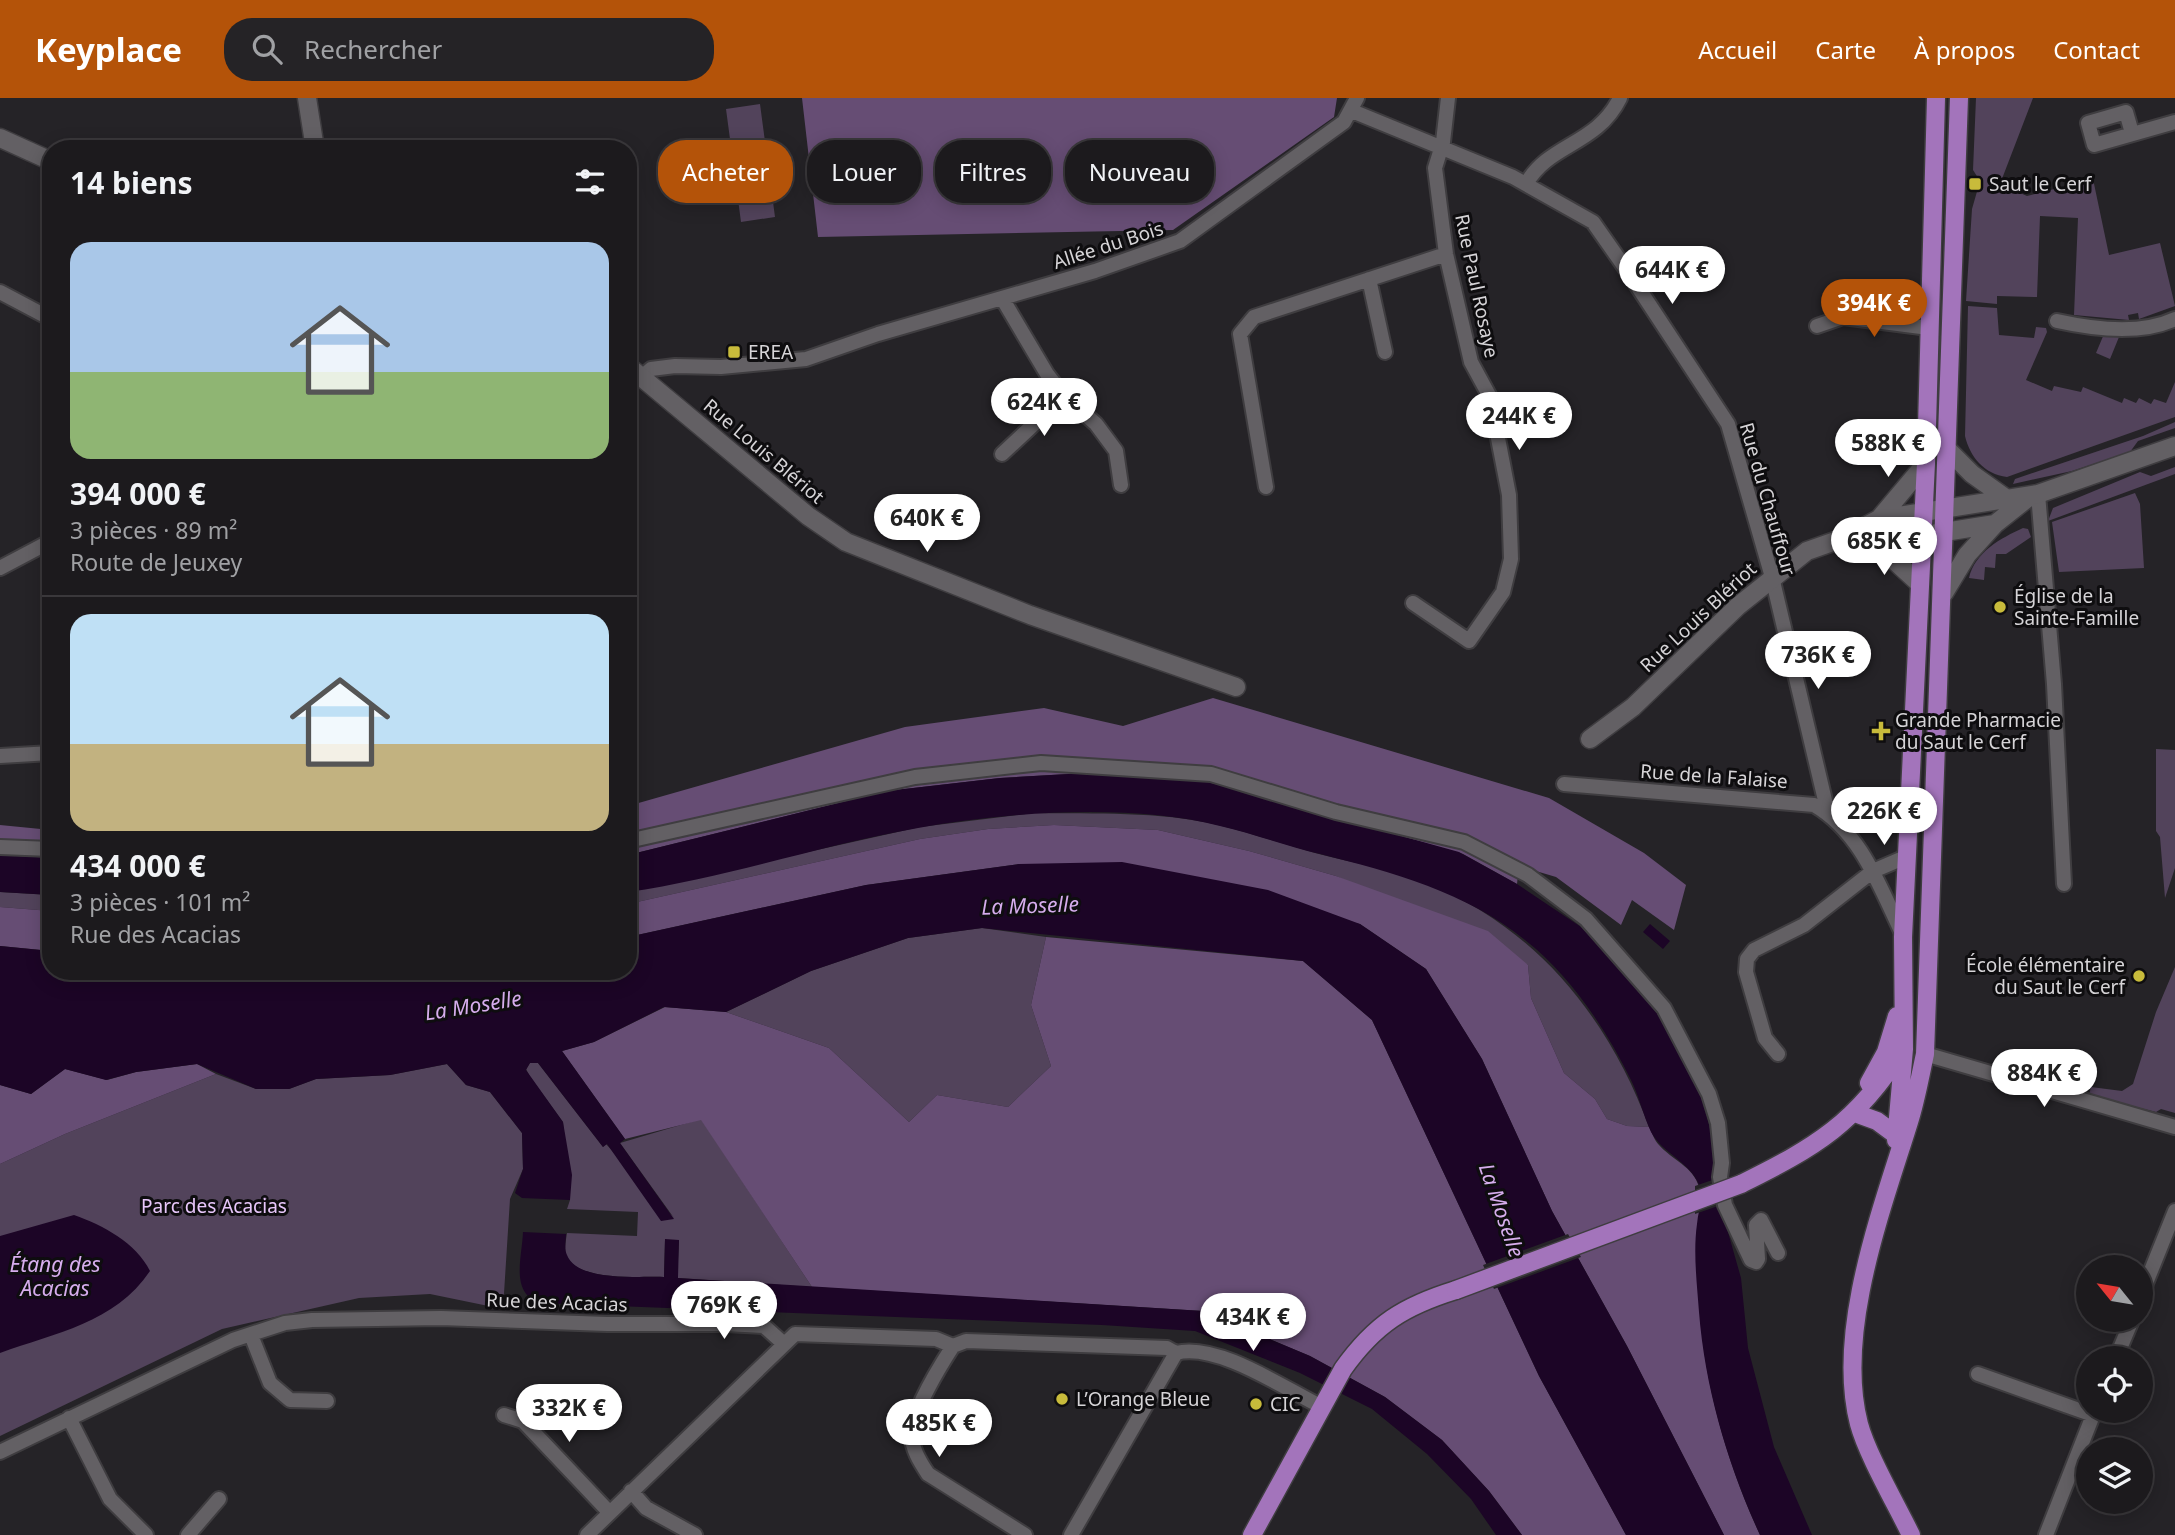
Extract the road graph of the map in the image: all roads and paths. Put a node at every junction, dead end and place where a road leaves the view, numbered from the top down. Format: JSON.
{"nodes":[{"id":1,"x":307,"y":98,"type":"edge"},
{"id":2,"x":1448,"y":98,"type":"edge"},
{"id":3,"x":1620,"y":98,"type":"edge"},
{"id":4,"x":1936,"y":98,"type":"edge"},
{"id":5,"x":1959,"y":98,"type":"edge"},
{"id":6,"x":1354,"y":104,"type":"edge"},
{"id":7,"x":2175,"y":122,"type":"edge"},
{"id":8,"x":2132,"y":133,"type":"dead end"},
{"id":9,"x":0,"y":138,"type":"edge"},
{"id":10,"x":314,"y":140,"type":"edge"},
{"id":11,"x":1441,"y":149,"type":"junction"},
{"id":12,"x":42,"y":158,"type":"edge"},
{"id":13,"x":1526,"y":184,"type":"junction"},
{"id":14,"x":1447,"y":254,"type":"junction"},
{"id":15,"x":1369,"y":279,"type":"junction"},
{"id":16,"x":0,"y":292,"type":"edge"},
{"id":17,"x":1002,"y":298,"type":"junction"},
{"id":18,"x":42,"y":314,"type":"edge"},
{"id":19,"x":2175,"y":319,"type":"edge"},
{"id":20,"x":2057,"y":321,"type":"dead end"},
{"id":21,"x":1817,"y":326,"type":"dead end"},
{"id":22,"x":1929,"y":328,"type":"junction"},
{"id":23,"x":1385,"y":352,"type":"dead end"},
{"id":24,"x":637,"y":371,"type":"edge"},
{"id":25,"x":637,"y":372,"type":"edge"},
{"id":26,"x":1063,"y":396,"type":"junction"},
{"id":27,"x":2175,"y":446,"type":"edge"},
{"id":28,"x":1945,"y":447,"type":"junction"},
{"id":29,"x":1002,"y":454,"type":"dead end"},
{"id":30,"x":1926,"y":463,"type":"junction"},
{"id":31,"x":1121,"y":485,"type":"dead end"},
{"id":32,"x":1266,"y":487,"type":"dead end"},
{"id":33,"x":2035,"y":495,"type":"junction"},
{"id":34,"x":2007,"y":499,"type":"junction"},
{"id":35,"x":1944,"y":509,"type":"junction"},
{"id":36,"x":1922,"y":512,"type":"junction"},
{"id":37,"x":1879,"y":519,"type":"junction"},
{"id":38,"x":1995,"y":524,"type":"junction"},
{"id":39,"x":1942,"y":533,"type":"junction"},
{"id":40,"x":1922,"y":536,"type":"junction"},
{"id":41,"x":1842,"y":539,"type":"junction"},
{"id":42,"x":1875,"y":542,"type":"junction"},
{"id":43,"x":42,"y":546,"type":"edge"},
{"id":44,"x":0,"y":568,"type":"edge"},
{"id":45,"x":1772,"y":577,"type":"junction"},
{"id":46,"x":1920,"y":584,"type":"junction"},
{"id":47,"x":1944,"y":593,"type":"junction"},
{"id":48,"x":1413,"y":603,"type":"dead end"},
{"id":49,"x":1236,"y":687,"type":"dead end"},
{"id":50,"x":1590,"y":739,"type":"dead end"},
{"id":51,"x":42,"y":754,"type":"edge"},
{"id":52,"x":0,"y":756,"type":"edge"},
{"id":53,"x":1564,"y":784,"type":"dead end"},
{"id":54,"x":1828,"y":813,"type":"junction"},
{"id":55,"x":637,"y":839,"type":"edge"},
{"id":56,"x":0,"y":847,"type":"edge"},
{"id":57,"x":42,"y":849,"type":"edge"},
{"id":58,"x":1908,"y":856,"type":"junction"},
{"id":59,"x":1873,"y":870,"type":"junction"},
{"id":60,"x":2064,"y":884,"type":"dead end"},
{"id":61,"x":1903,"y":937,"type":"junction"},
{"id":62,"x":1901,"y":1002,"type":"junction"},
{"id":63,"x":1924,"y":1007,"type":"junction"},
{"id":64,"x":1902,"y":1049,"type":"junction"},
{"id":65,"x":1778,"y":1054,"type":"dead end"},
{"id":66,"x":1925,"y":1054,"type":"junction"},
{"id":67,"x":1855,"y":1113,"type":"junction"},
{"id":68,"x":2175,"y":1127,"type":"edge"},
{"id":69,"x":1896,"y":1135,"type":"junction"},
{"id":70,"x":1801,"y":1151,"type":"junction"},
{"id":71,"x":1896,"y":1160,"type":"junction"},
{"id":72,"x":2175,"y":1211,"type":"edge"},
{"id":73,"x":1778,"y":1253,"type":"dead end"},
{"id":74,"x":2153,"y":1266,"type":"edge"},
{"id":75,"x":251,"y":1335,"type":"junction"},
{"id":76,"x":784,"y":1344,"type":"junction"},
{"id":77,"x":953,"y":1346,"type":"junction"},
{"id":78,"x":1177,"y":1353,"type":"junction"},
{"id":79,"x":1979,"y":1374,"type":"dead end"},
{"id":80,"x":327,"y":1401,"type":"dead end"},
{"id":81,"x":1325,"y":1402,"type":"junction"},
{"id":82,"x":2076,"y":1407,"type":"edge"},
{"id":83,"x":504,"y":1415,"type":"dead end"},
{"id":84,"x":69,"y":1418,"type":"junction"},
{"id":85,"x":2090,"y":1423,"type":"edge"},
{"id":86,"x":0,"y":1452,"type":"edge"},
{"id":87,"x":631,"y":1491,"type":"junction"},
{"id":88,"x":219,"y":1499,"type":"dead end"},
{"id":89,"x":609,"y":1512,"type":"junction"},
{"id":90,"x":146,"y":1535,"type":"edge"},
{"id":91,"x":188,"y":1535,"type":"edge"},
{"id":92,"x":587,"y":1535,"type":"edge"},
{"id":93,"x":695,"y":1535,"type":"edge"},
{"id":94,"x":1026,"y":1535,"type":"edge"},
{"id":95,"x":1071,"y":1535,"type":"edge"},
{"id":96,"x":1252,"y":1535,"type":"edge"},
{"id":97,"x":1911,"y":1535,"type":"edge"},
{"id":98,"x":2046,"y":1535,"type":"edge"}],
"edges":[{"from":1,"to":10,"type":"street"},
{"from":2,"to":11,"type":"street","name":"Rue Paul Rosaye"},
{"from":3,"to":13,"type":"street"},
{"from":4,"to":22,"type":"main road"},
{"from":5,"to":28,"type":"main road"},
{"from":6,"to":11,"type":"street","name":"Rue du Chauffour"},
{"from":6,"to":17,"type":"street","name":"Allée du Bois"},
{"from":7,"to":8,"type":"street"},
{"from":9,"to":12,"type":"street"},
{"from":11,"to":13,"type":"street","name":"Rue du Chauffour"},
{"from":11,"to":14,"type":"street","name":"Rue Paul Rosaye"},
{"from":13,"to":45,"type":"street","name":"Rue du Chauffour"},
{"from":14,"to":15,"type":"street"},
{"from":14,"to":48,"type":"street","name":"Rue Paul Rosaye"},
{"from":15,"to":23,"type":"street"},
{"from":15,"to":32,"type":"street"},
{"from":16,"to":18,"type":"street"},
{"from":17,"to":24,"type":"street","name":"Allée du Bois"},
{"from":17,"to":26,"type":"street"},
{"from":19,"to":20,"type":"street"},
{"from":21,"to":22,"type":"street"},
{"from":22,"to":30,"type":"main road"},
{"from":25,"to":49,"type":"street","name":"Rue Louis Blériot"},
{"from":26,"to":29,"type":"street"},
{"from":26,"to":31,"type":"street"},
{"from":27,"to":33,"type":"street"},
{"from":28,"to":34,"type":"street"},
{"from":28,"to":35,"type":"main road"},
{"from":30,"to":36,"type":"main road"},
{"from":30,"to":37,"type":"street","name":"Rue Louis Blériot"},
{"from":33,"to":34,"type":"street","name":"Rue Louis Blériot"},
{"from":33,"to":38,"type":"street"},
{"from":33,"to":60,"type":"street"},
{"from":34,"to":35,"type":"street","name":"Rue Louis Blériot"},
{"from":35,"to":36,"type":"street","name":"Rue Louis Blériot"},
{"from":35,"to":39,"type":"main road"},
{"from":36,"to":37,"type":"street","name":"Rue Louis Blériot"},
{"from":36,"to":40,"type":"main road"},
{"from":37,"to":41,"type":"street","name":"Rue Louis Blériot"},
{"from":38,"to":39,"type":"street","name":"Rue Louis Blériot"},
{"from":38,"to":47,"type":"street"},
{"from":39,"to":40,"type":"street","name":"Rue Louis Blériot"},
{"from":39,"to":47,"type":"main road"},
{"from":40,"to":42,"type":"street","name":"Rue Louis Blériot"},
{"from":40,"to":46,"type":"main road"},
{"from":41,"to":42,"type":"street","name":"Rue Louis Blériot"},
{"from":41,"to":45,"type":"street","name":"Rue Louis Blériot"},
{"from":42,"to":46,"type":"street"},
{"from":43,"to":44,"type":"street"},
{"from":45,"to":50,"type":"street","name":"Rue Louis Blériot"},
{"from":45,"to":54,"type":"street","name":"Rue du Chauffour"},
{"from":46,"to":58,"type":"main road"},
{"from":47,"to":63,"type":"main road"},
{"from":51,"to":52,"type":"street"},
{"from":53,"to":54,"type":"street","name":"Rue de la Falaise"},
{"from":54,"to":59,"type":"street","name":"Rue de la Falaise"},
{"from":55,"to":73,"type":"street"},
{"from":56,"to":57,"type":"street"},
{"from":58,"to":59,"type":"street"},
{"from":58,"to":61,"type":"main road"},
{"from":59,"to":61,"type":"street","name":"Rue de la Falaise"},
{"from":59,"to":65,"type":"street"},
{"from":61,"to":62,"type":"main road"},
{"from":62,"to":64,"type":"main road"},
{"from":62,"to":70,"type":"main road"},
{"from":63,"to":64,"type":"main road"},
{"from":63,"to":66,"type":"main road"},
{"from":64,"to":66,"type":"street"},
{"from":64,"to":66,"type":"street"},
{"from":64,"to":67,"type":"main road"},
{"from":64,"to":69,"type":"main road"},
{"from":66,"to":68,"type":"street"},
{"from":66,"to":71,"type":"main road"},
{"from":67,"to":69,"type":"main road"},
{"from":67,"to":70,"type":"main road"},
{"from":69,"to":71,"type":"main road"},
{"from":70,"to":81,"type":"main road","bridge":true},
{"from":71,"to":97,"type":"main road"},
{"from":72,"to":74,"type":"street"},
{"from":75,"to":76,"type":"street","name":"Rue des Acacias"},
{"from":75,"to":80,"type":"street"},
{"from":75,"to":84,"type":"street","name":"Rue des Acacias"},
{"from":76,"to":77,"type":"street"},
{"from":76,"to":87,"type":"street"},
{"from":77,"to":78,"type":"street"},
{"from":77,"to":94,"type":"street"},
{"from":78,"to":81,"type":"street"},
{"from":78,"to":95,"type":"street"},
{"from":79,"to":82,"type":"street"},
{"from":81,"to":96,"type":"main road"},
{"from":83,"to":89,"type":"street"},
{"from":84,"to":86,"type":"street","name":"Rue des Acacias"},
{"from":84,"to":90,"type":"street"},
{"from":85,"to":98,"type":"street"},
{"from":87,"to":89,"type":"street"},
{"from":87,"to":93,"type":"street"},
{"from":88,"to":91,"type":"street"},
{"from":89,"to":92,"type":"street"}]}
